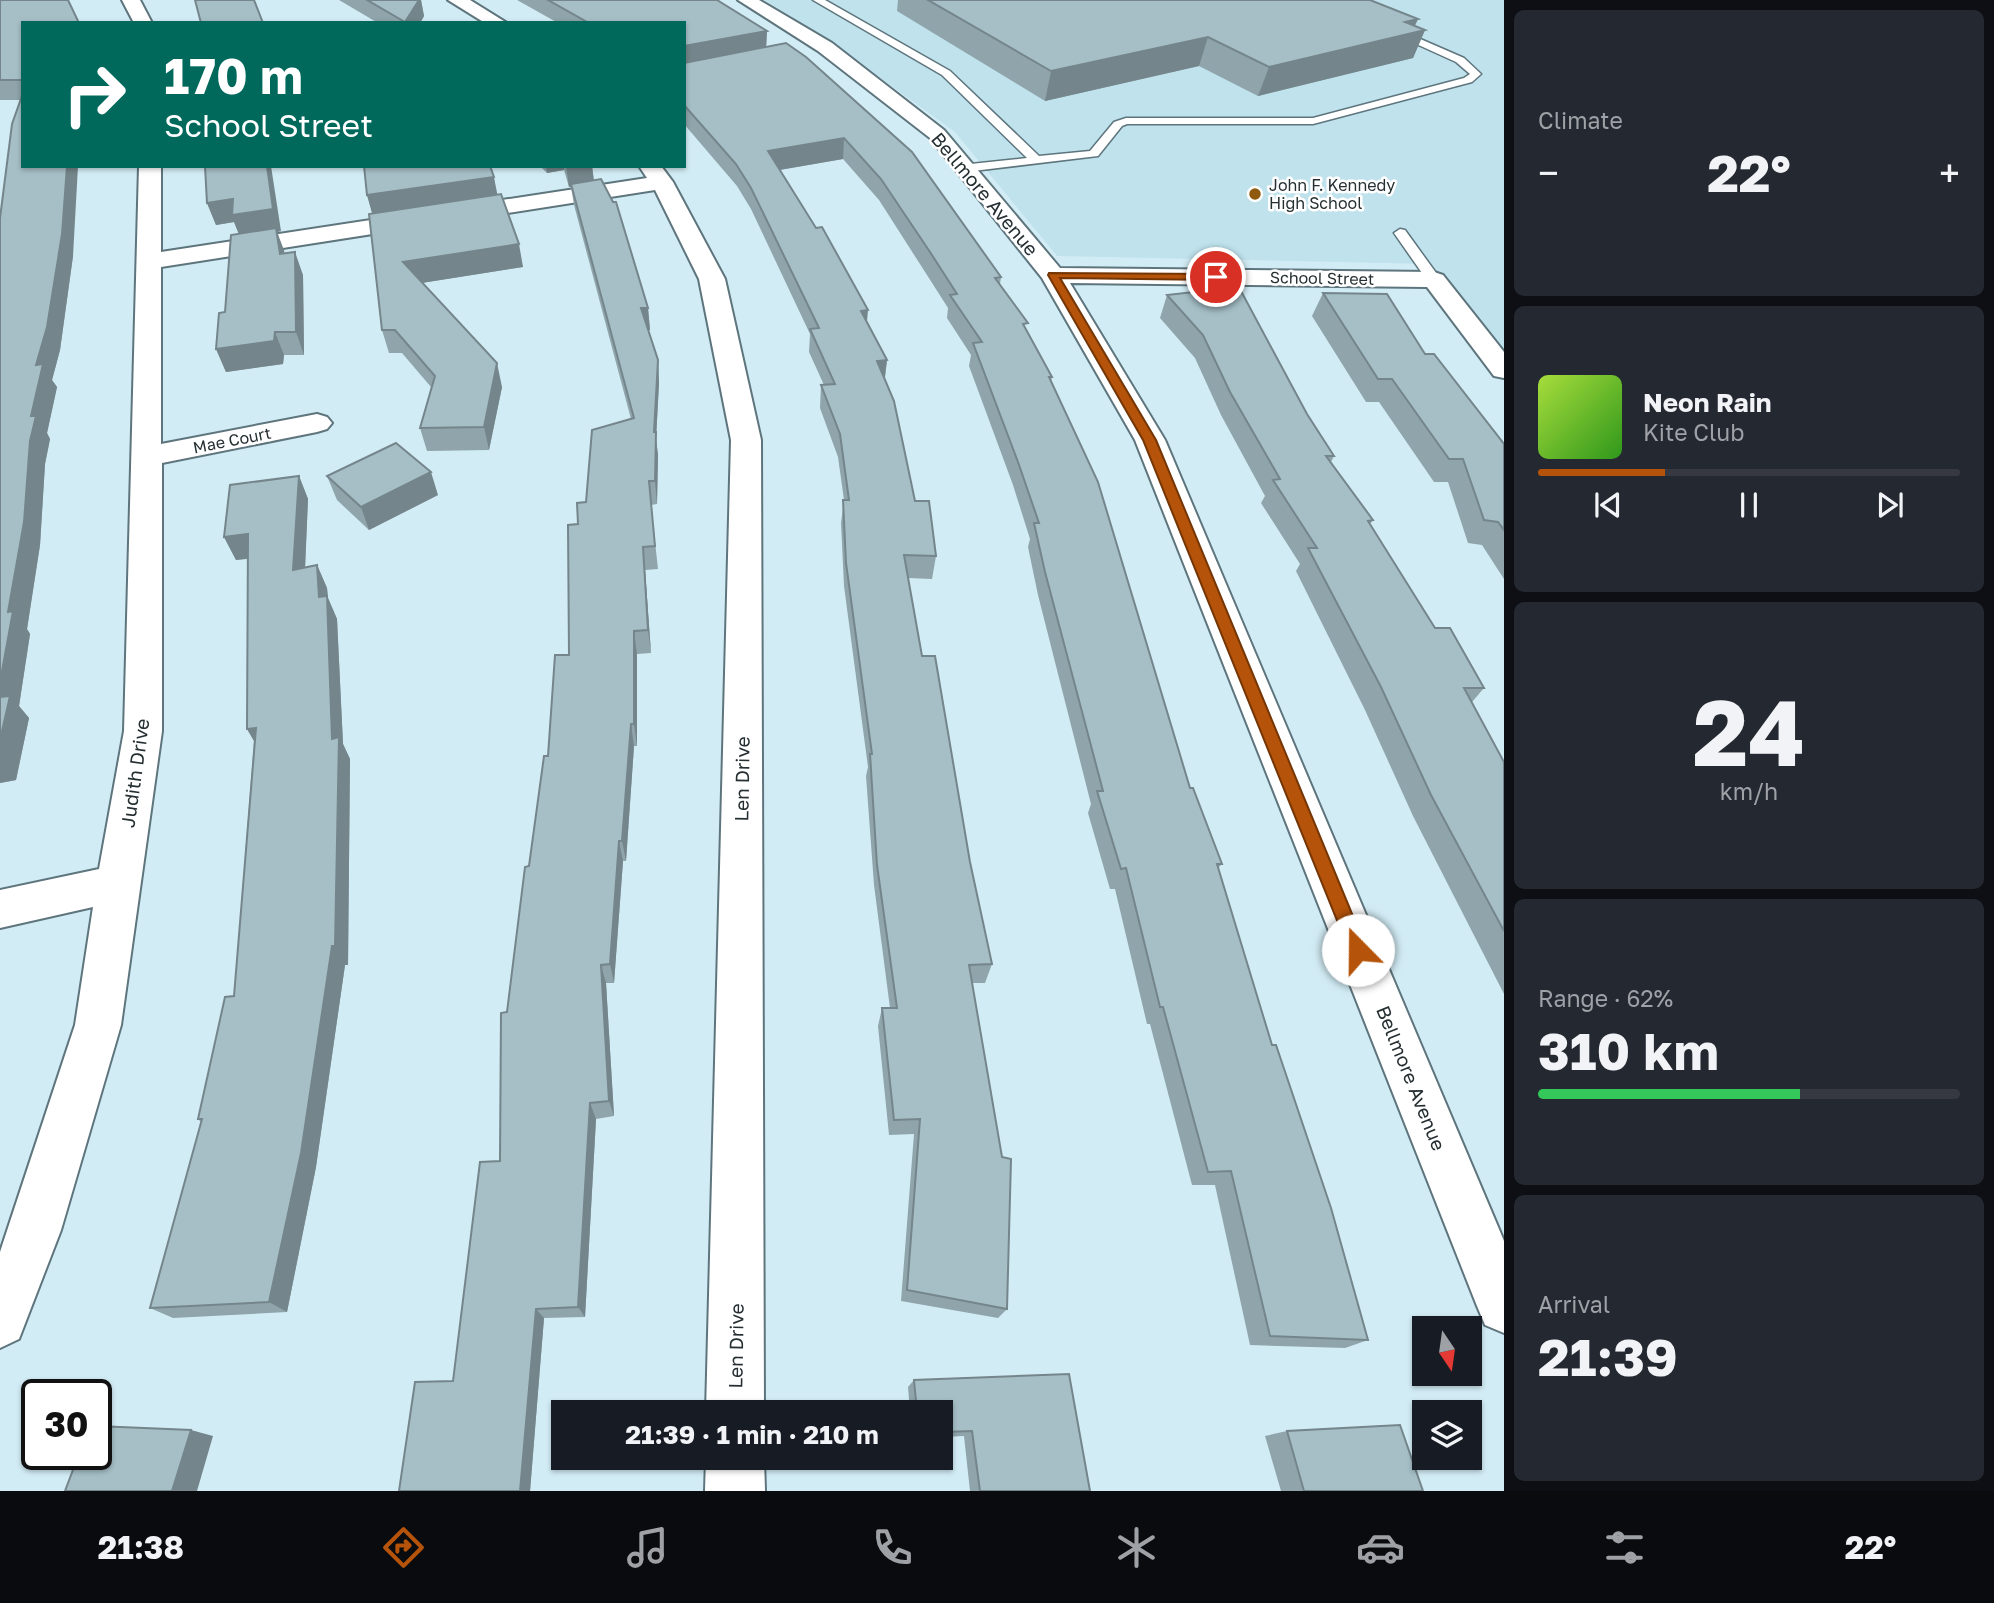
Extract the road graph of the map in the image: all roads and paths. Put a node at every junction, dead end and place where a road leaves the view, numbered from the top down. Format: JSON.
{"nodes":[{"id":1,"x":131,"y":0,"type":"edge"},
{"id":2,"x":457,"y":0,"type":"edge"},
{"id":3,"x":747,"y":0,"type":"edge"},
{"id":4,"x":818,"y":0,"type":"edge"},
{"id":5,"x":142,"y":21,"type":"edge"},
{"id":6,"x":494,"y":21,"type":"edge"},
{"id":7,"x":1389,"y":28,"type":"edge"},
{"id":8,"x":1035,"y":159,"type":"junction"},
{"id":9,"x":150,"y":168,"type":"edge"},
{"id":10,"x":965,"y":168,"type":"junction"},
{"id":11,"x":656,"y":174,"type":"edge"},
{"id":12,"x":1399,"y":233,"type":"dead end"},
{"id":13,"x":150,"y":261,"type":"junction"},
{"id":14,"x":1053,"y":275,"type":"junction"},
{"id":15,"x":1434,"y":280,"type":"junction"},
{"id":16,"x":1504,"y":370,"type":"edge"},
{"id":17,"x":317,"y":423,"type":"dead end"},
{"id":18,"x":148,"y":456,"type":"junction"},
{"id":19,"x":118,"y":883,"type":"junction"},
{"id":20,"x":0,"y":909,"type":"edge"},
{"id":21,"x":1504,"y":1306,"type":"edge"},
{"id":22,"x":0,"y":1320,"type":"edge"},
{"id":23,"x":736,"y":1400,"type":"edge"},
{"id":24,"x":735,"y":1470,"type":"edge"},
{"id":25,"x":735,"y":1491,"type":"edge"}],
"edges":[{"from":1,"to":5,"type":"street"},
{"from":2,"to":6,"type":"street"},
{"from":3,"to":10,"type":"street","name":"Bellmore Avenue"},
{"from":4,"to":8,"type":"lane"},
{"from":7,"to":8,"type":"lane"},
{"from":8,"to":10,"type":"lane"},
{"from":9,"to":13,"type":"street","name":"Judith Drive"},
{"from":10,"to":14,"type":"street","name":"Bellmore Avenue"},
{"from":11,"to":13,"type":"street"},
{"from":11,"to":23,"type":"street","name":"Len Drive"},
{"from":12,"to":15,"type":"lane"},
{"from":13,"to":18,"type":"street","name":"Judith Drive"},
{"from":14,"to":15,"type":"street","name":"School Street"},
{"from":14,"to":21,"type":"street","name":"Bellmore Avenue"},
{"from":15,"to":16,"type":"street"},
{"from":17,"to":18,"type":"street","name":"Mae Court"},
{"from":18,"to":19,"type":"street","name":"Judith Drive"},
{"from":19,"to":20,"type":"street"},
{"from":19,"to":22,"type":"street","name":"Judith Drive"},
{"from":24,"to":25,"type":"street"}]}
